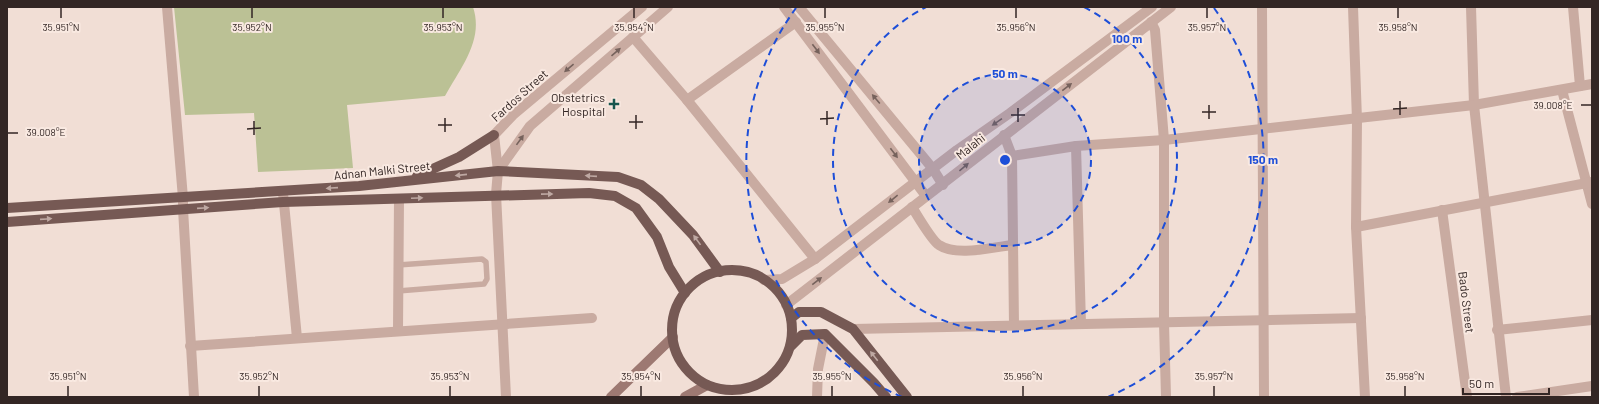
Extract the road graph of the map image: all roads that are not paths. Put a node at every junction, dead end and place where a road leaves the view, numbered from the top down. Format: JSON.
{"nodes":[{"id":1,"x":167,"y":7,"type":"edge"},
{"id":2,"x":642,"y":7,"type":"edge"},
{"id":3,"x":668,"y":7,"type":"edge"},
{"id":4,"x":784,"y":7,"type":"edge"},
{"id":5,"x":799,"y":7,"type":"edge"},
{"id":6,"x":1152,"y":7,"type":"edge"},
{"id":7,"x":1171,"y":7,"type":"edge"},
{"id":8,"x":1262,"y":7,"type":"edge"},
{"id":9,"x":1353,"y":7,"type":"edge"},
{"id":10,"x":1471,"y":7,"type":"edge"},
{"id":11,"x":1572,"y":7,"type":"edge"},
{"id":12,"x":796,"y":22,"type":"junction"},
{"id":13,"x":1151,"y":22,"type":"junction"},
{"id":14,"x":633,"y":37,"type":"junction"},
{"id":15,"x":1592,"y":84,"type":"edge"},
{"id":16,"x":1580,"y":86,"type":"junction"},
{"id":17,"x":1562,"y":90,"type":"junction"},
{"id":18,"x":687,"y":100,"type":"junction"},
{"id":19,"x":1474,"y":105,"type":"junction"},
{"id":20,"x":1357,"y":120,"type":"junction"},
{"id":21,"x":1262,"y":129,"type":"junction"},
{"id":22,"x":494,"y":134,"type":"junction"},
{"id":23,"x":1004,"y":135,"type":"junction"},
{"id":24,"x":1164,"y":140,"type":"junction"},
{"id":25,"x":1076,"y":146,"type":"junction"},
{"id":26,"x":1012,"y":156,"type":"junction"},
{"id":27,"x":933,"y":168,"type":"junction"},
{"id":28,"x":498,"y":171,"type":"junction"},
{"id":29,"x":409,"y":180,"type":"junction"},
{"id":30,"x":916,"y":181,"type":"junction"},
{"id":31,"x":1589,"y":182,"type":"edge"},
{"id":32,"x":943,"y":185,"type":"junction"},
{"id":33,"x":283,"y":191,"type":"junction"},
{"id":34,"x":496,"y":194,"type":"junction"},
{"id":35,"x":926,"y":196,"type":"junction"},
{"id":36,"x":184,"y":198,"type":"junction"},
{"id":37,"x":399,"y":199,"type":"junction"},
{"id":38,"x":283,"y":202,"type":"junction"},
{"id":39,"x":1484,"y":202,"type":"junction"},
{"id":40,"x":1592,"y":204,"type":"edge"},
{"id":41,"x":912,"y":207,"type":"junction"},
{"id":42,"x":7,"y":208,"type":"edge"},
{"id":43,"x":182,"y":209,"type":"junction"},
{"id":44,"x":1442,"y":210,"type":"junction"},
{"id":45,"x":7,"y":222,"type":"edge"},
{"id":46,"x":1356,"y":227,"type":"junction"},
{"id":47,"x":1013,"y":245,"type":"junction"},
{"id":48,"x":815,"y":259,"type":"junction"},
{"id":49,"x":398,"y":265,"type":"junction"},
{"id":50,"x":720,"y":272,"type":"junction"},
{"id":51,"x":764,"y":280,"type":"junction"},
{"id":52,"x":398,"y":291,"type":"junction"},
{"id":53,"x":685,"y":293,"type":"junction"},
{"id":54,"x":786,"y":305,"type":"junction"},
{"id":55,"x":592,"y":318,"type":"dead end"},
{"id":56,"x":790,"y":318,"type":"junction"},
{"id":57,"x":1362,"y":318,"type":"junction"},
{"id":58,"x":1262,"y":320,"type":"junction"},
{"id":59,"x":1592,"y":320,"type":"edge"},
{"id":60,"x":502,"y":323,"type":"junction"},
{"id":61,"x":1164,"y":323,"type":"junction"},
{"id":62,"x":1081,"y":324,"type":"junction"},
{"id":63,"x":1014,"y":326,"type":"junction"},
{"id":64,"x":853,"y":329,"type":"junction"},
{"id":65,"x":1497,"y":330,"type":"junction"},
{"id":66,"x":398,"y":331,"type":"junction"},
{"id":67,"x":825,"y":334,"type":"junction"},
{"id":68,"x":673,"y":337,"type":"junction"},
{"id":69,"x":298,"y":338,"type":"junction"},
{"id":70,"x":190,"y":346,"type":"junction"},
{"id":71,"x":791,"y":346,"type":"junction"},
{"id":72,"x":887,"y":372,"type":"junction"},
{"id":73,"x":874,"y":383,"type":"junction"},
{"id":74,"x":707,"y":385,"type":"junction"},
{"id":75,"x":1592,"y":386,"type":"edge"},
{"id":76,"x":194,"y":397,"type":"edge"},
{"id":77,"x":506,"y":397,"type":"edge"},
{"id":78,"x":611,"y":397,"type":"edge"},
{"id":79,"x":684,"y":397,"type":"edge"},
{"id":80,"x":817,"y":397,"type":"edge"},
{"id":81,"x":886,"y":397,"type":"edge"},
{"id":82,"x":907,"y":397,"type":"edge"},
{"id":83,"x":1166,"y":397,"type":"edge"},
{"id":84,"x":1264,"y":397,"type":"edge"},
{"id":85,"x":1364,"y":397,"type":"edge"},
{"id":86,"x":1467,"y":397,"type":"edge"},
{"id":87,"x":1506,"y":397,"type":"edge"},
{"id":88,"x":1517,"y":397,"type":"edge"}],
"edges":[{"from":1,"to":36,"type":"street"},
{"from":2,"to":22,"type":"street","name":"Fardos Street","one_way":true},
{"from":3,"to":14,"type":"street"},
{"from":4,"to":12,"type":"street"},
{"from":27,"to":5,"type":"street","one_way":true},
{"from":6,"to":27,"type":"street","name":"Malahi","one_way":true},
{"from":7,"to":13,"type":"street","name":"Malahi"},
{"from":8,"to":21,"type":"street"},
{"from":9,"to":20,"type":"street"},
{"from":10,"to":19,"type":"street"},
{"from":11,"to":16,"type":"street"},
{"from":12,"to":18,"type":"street"},
{"from":12,"to":30,"type":"street","one_way":true},
{"from":23,"to":13,"type":"street","name":"Malahi","one_way":true},
{"from":13,"to":24,"type":"street"},
{"from":14,"to":18,"type":"street"},
{"from":28,"to":14,"type":"street","one_way":true},
{"from":15,"to":16,"type":"street"},
{"from":16,"to":17,"type":"street"},
{"from":17,"to":19,"type":"street"},
{"from":17,"to":31,"type":"street"},
{"from":18,"to":48,"type":"street"},
{"from":19,"to":20,"type":"street"},
{"from":19,"to":39,"type":"street"},
{"from":20,"to":21,"type":"street"},
{"from":20,"to":46,"type":"street"},
{"from":21,"to":24,"type":"street"},
{"from":21,"to":58,"type":"street"},
{"from":22,"to":28,"type":"street","name":"Fardos Street"},
{"from":22,"to":29,"type":"main road"},
{"from":23,"to":26,"type":"street"},
{"from":32,"to":23,"type":"street","name":"Malahi","one_way":true},
{"from":24,"to":25,"type":"street"},
{"from":24,"to":61,"type":"street"},
{"from":25,"to":26,"type":"street"},
{"from":25,"to":62,"type":"street"},
{"from":26,"to":47,"type":"street"},
{"from":27,"to":30,"type":"street","name":"Malahi"},
{"from":27,"to":32,"type":"street"},
{"from":28,"to":29,"type":"main road","name":"Adnan Malki Street","one_way":true},
{"from":28,"to":34,"type":"street","name":"Fardos Street"},
{"from":50,"to":28,"type":"main road","name":"Adnan Malki Street","one_way":true},
{"from":29,"to":33,"type":"main road","name":"Adnan Malki Street","one_way":true},
{"from":30,"to":35,"type":"street"},
{"from":30,"to":48,"type":"street","name":"Malahi","one_way":true},
{"from":31,"to":39,"type":"street"},
{"from":31,"to":40,"type":"street"},
{"from":32,"to":35,"type":"street","name":"Malahi"},
{"from":33,"to":36,"type":"main road","name":"Adnan Malki Street"},
{"from":33,"to":38,"type":"street"},
{"from":37,"to":34,"type":"main road","one_way":true},
{"from":34,"to":53,"type":"main road","one_way":true},
{"from":34,"to":60,"type":"street","name":"Fardos Street"},
{"from":35,"to":41,"type":"street","name":"Malahi"},
{"from":36,"to":42,"type":"main road","name":"Adnan Malki Street"},
{"from":36,"to":43,"type":"street"},
{"from":37,"to":38,"type":"main road"},
{"from":37,"to":49,"type":"street"},
{"from":43,"to":38,"type":"main road","one_way":true},
{"from":38,"to":69,"type":"street"},
{"from":39,"to":44,"type":"street"},
{"from":39,"to":65,"type":"street"},
{"from":41,"to":47,"type":"street"},
{"from":54,"to":41,"type":"street","name":"Malahi","one_way":true},
{"from":45,"to":43,"type":"main road","one_way":true},
{"from":43,"to":70,"type":"street"},
{"from":44,"to":46,"type":"street"},
{"from":44,"to":86,"type":"street","name":"Bado Street"},
{"from":46,"to":57,"type":"street"},
{"from":47,"to":63,"type":"street"},
{"from":48,"to":51,"type":"street","name":"Malahi"},
{"from":49,"to":52,"type":"street"},
{"from":49,"to":52,"type":"lane"},
{"from":50,"to":51,"type":"main road"},
{"from":50,"to":53,"type":"main road"},
{"from":51,"to":54,"type":"main road"},
{"from":52,"to":66,"type":"street"},
{"from":53,"to":68,"type":"main road"},
{"from":54,"to":56,"type":"main road"},
{"from":55,"to":60,"type":"street"},
{"from":56,"to":64,"type":"main road"},
{"from":56,"to":71,"type":"main road"},
{"from":57,"to":58,"type":"street"},
{"from":57,"to":85,"type":"street"},
{"from":58,"to":61,"type":"street"},
{"from":58,"to":84,"type":"street"},
{"from":59,"to":65,"type":"street"},
{"from":60,"to":66,"type":"street"},
{"from":60,"to":77,"type":"street","name":"Fardos Street"},
{"from":61,"to":62,"type":"street"},
{"from":61,"to":83,"type":"street"},
{"from":62,"to":63,"type":"street"},
{"from":63,"to":64,"type":"street"},
{"from":72,"to":64,"type":"main road","one_way":true},
{"from":65,"to":87,"type":"street"},
{"from":66,"to":69,"type":"street"},
{"from":67,"to":71,"type":"main road"},
{"from":67,"to":73,"type":"main road"},
{"from":67,"to":80,"type":"street"},
{"from":68,"to":74,"type":"main road"},
{"from":68,"to":78,"type":"main road"},
{"from":69,"to":70,"type":"street"},
{"from":70,"to":76,"type":"street"},
{"from":71,"to":74,"type":"main road"},
{"from":72,"to":73,"type":"main road"},
{"from":72,"to":82,"type":"main road"},
{"from":73,"to":81,"type":"main road"},
{"from":74,"to":79,"type":"main road"},
{"from":75,"to":88,"type":"street"}]}
